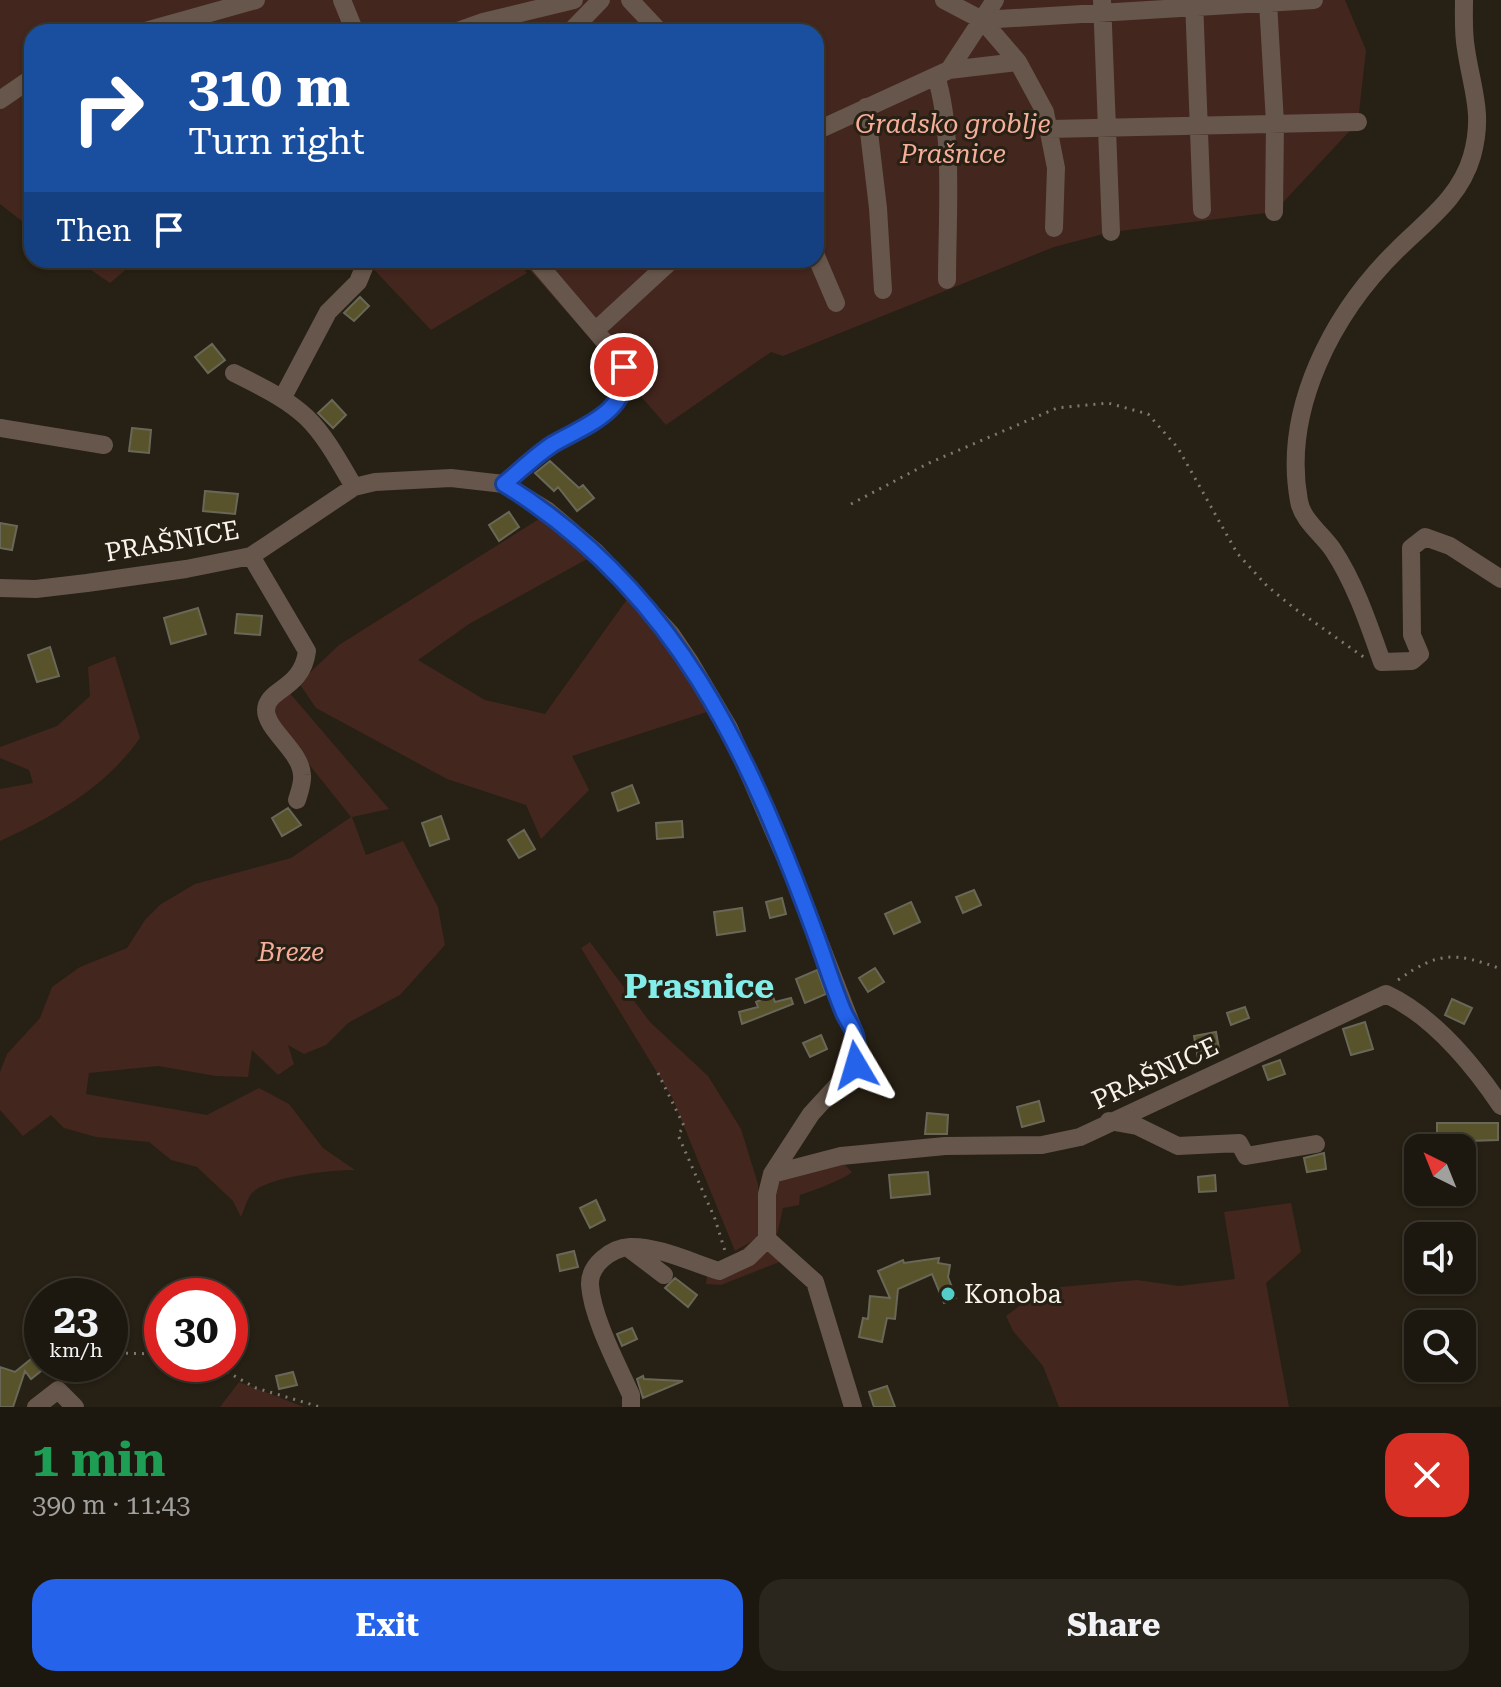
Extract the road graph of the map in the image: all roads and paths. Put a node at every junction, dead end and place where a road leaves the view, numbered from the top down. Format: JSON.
{"nodes":[{"id":1,"x":256,"y":0,"type":"edge"},
{"id":2,"x":342,"y":0,"type":"edge"},
{"id":3,"x":574,"y":0,"type":"edge"},
{"id":4,"x":601,"y":0,"type":"edge"},
{"id":5,"x":630,"y":0,"type":"edge"},
{"id":6,"x":944,"y":0,"type":"edge"},
{"id":7,"x":995,"y":0,"type":"edge"},
{"id":8,"x":1314,"y":0,"type":"edge"},
{"id":9,"x":1464,"y":0,"type":"edge"},
{"id":10,"x":1194,"y":2,"type":"edge"},
{"id":11,"x":1268,"y":2,"type":"junction"},
{"id":12,"x":1103,"y":6,"type":"edge"},
{"id":13,"x":982,"y":20,"type":"junction"},
{"id":14,"x":170,"y":24,"type":"edge"},
{"id":15,"x":352,"y":24,"type":"edge"},
{"id":16,"x":485,"y":24,"type":"edge"},
{"id":17,"x":578,"y":24,"type":"edge"},
{"id":18,"x":652,"y":24,"type":"edge"},
{"id":19,"x":1018,"y":62,"type":"junction"},
{"id":20,"x":942,"y":73,"type":"junction"},
{"id":21,"x":24,"y":84,"type":"edge"},
{"id":22,"x":0,"y":100,"type":"edge"},
{"id":23,"x":866,"y":107,"type":"junction"},
{"id":24,"x":1358,"y":122,"type":"dead end"},
{"id":25,"x":1275,"y":123,"type":"junction"},
{"id":26,"x":1199,"y":125,"type":"junction"},
{"id":27,"x":824,"y":127,"type":"edge"},
{"id":28,"x":1109,"y":127,"type":"junction"},
{"id":29,"x":1050,"y":129,"type":"junction"},
{"id":30,"x":1202,"y":210,"type":"dead end"},
{"id":31,"x":1274,"y":212,"type":"dead end"},
{"id":32,"x":1054,"y":228,"type":"dead end"},
{"id":33,"x":1111,"y":232,"type":"dead end"},
{"id":34,"x":364,"y":268,"type":"edge"},
{"id":35,"x":545,"y":268,"type":"edge"},
{"id":36,"x":656,"y":268,"type":"edge"},
{"id":37,"x":821,"y":268,"type":"edge"},
{"id":38,"x":947,"y":280,"type":"dead end"},
{"id":39,"x":883,"y":290,"type":"dead end"},
{"id":40,"x":836,"y":303,"type":"dead end"},
{"id":41,"x":596,"y":330,"type":"junction"},
{"id":42,"x":234,"y":373,"type":"dead end"},
{"id":43,"x":283,"y":397,"type":"junction"},
{"id":44,"x":0,"y":428,"type":"edge"},
{"id":45,"x":104,"y":445,"type":"dead end"},
{"id":46,"x":504,"y":484,"type":"junction"},
{"id":47,"x":354,"y":487,"type":"junction"},
{"id":48,"x":851,"y":504,"type":"dead end"},
{"id":49,"x":251,"y":556,"type":"junction"},
{"id":50,"x":1501,"y":579,"type":"edge"},
{"id":51,"x":0,"y":588,"type":"edge"},
{"id":52,"x":1382,"y":662,"type":"junction"},
{"id":53,"x":297,"y":800,"type":"dead end"},
{"id":54,"x":1501,"y":969,"type":"edge"},
{"id":55,"x":1386,"y":994,"type":"junction"},
{"id":56,"x":658,"y":1073,"type":"dead end"},
{"id":57,"x":1501,"y":1106,"type":"edge"},
{"id":58,"x":1109,"y":1121,"type":"junction"},
{"id":59,"x":1316,"y":1144,"type":"dead end"},
{"id":60,"x":772,"y":1174,"type":"junction"},
{"id":61,"x":767,"y":1239,"type":"junction"},
{"id":62,"x":628,"y":1248,"type":"junction"},
{"id":63,"x":729,"y":1268,"type":"junction"},
{"id":64,"x":664,"y":1275,"type":"dead end"},
{"id":65,"x":245,"y":1382,"type":"edge"},
{"id":66,"x":36,"y":1407,"type":"edge"},
{"id":67,"x":75,"y":1407,"type":"edge"},
{"id":68,"x":320,"y":1407,"type":"edge"},
{"id":69,"x":631,"y":1407,"type":"edge"},
{"id":70,"x":853,"y":1407,"type":"edge"}],
"edges":[{"from":1,"to":14,"type":"street"},
{"from":2,"to":15,"type":"street"},
{"from":3,"to":16,"type":"street"},
{"from":4,"to":17,"type":"street"},
{"from":5,"to":18,"type":"street"},
{"from":6,"to":13,"type":"street"},
{"from":7,"to":13,"type":"street"},
{"from":8,"to":11,"type":"street"},
{"from":9,"to":52,"type":"street"},
{"from":10,"to":11,"type":"street"},
{"from":10,"to":12,"type":"street"},
{"from":10,"to":26,"type":"street"},
{"from":11,"to":25,"type":"street"},
{"from":12,"to":13,"type":"street"},
{"from":12,"to":28,"type":"street"},
{"from":13,"to":19,"type":"street"},
{"from":13,"to":20,"type":"street"},
{"from":19,"to":20,"type":"street"},
{"from":19,"to":29,"type":"street"},
{"from":20,"to":23,"type":"street"},
{"from":20,"to":38,"type":"street"},
{"from":21,"to":22,"type":"street"},
{"from":23,"to":27,"type":"street"},
{"from":23,"to":39,"type":"street"},
{"from":24,"to":25,"type":"street"},
{"from":25,"to":26,"type":"street"},
{"from":25,"to":31,"type":"street"},
{"from":26,"to":28,"type":"street"},
{"from":26,"to":30,"type":"street"},
{"from":28,"to":29,"type":"street"},
{"from":28,"to":33,"type":"street"},
{"from":29,"to":32,"type":"street"},
{"from":34,"to":43,"type":"street"},
{"from":35,"to":41,"type":"street"},
{"from":36,"to":41,"type":"street"},
{"from":37,"to":40,"type":"street"},
{"from":41,"to":46,"type":"street"},
{"from":42,"to":43,"type":"street"},
{"from":43,"to":47,"type":"street"},
{"from":44,"to":45,"type":"street"},
{"from":46,"to":47,"type":"street","name":"PRAŠNICE"},
{"from":46,"to":60,"type":"street","name":"PRAŠNICE"},
{"from":47,"to":49,"type":"street","name":"PRAŠNICE"},
{"from":48,"to":52,"type":"path"},
{"from":49,"to":51,"type":"street","name":"PRAŠNICE"},
{"from":49,"to":53,"type":"street"},
{"from":50,"to":52,"type":"street"},
{"from":54,"to":55,"type":"path"},
{"from":55,"to":57,"type":"street"},
{"from":55,"to":58,"type":"street","name":"PRAŠNICE"},
{"from":56,"to":63,"type":"path"},
{"from":58,"to":59,"type":"street"},
{"from":58,"to":60,"type":"street","name":"PRAŠNICE"},
{"from":60,"to":61,"type":"street","name":"PRAŠNICE"},
{"from":61,"to":63,"type":"street"},
{"from":61,"to":70,"type":"street"},
{"from":62,"to":63,"type":"street"},
{"from":62,"to":64,"type":"street"},
{"from":62,"to":69,"type":"street"},
{"from":65,"to":68,"type":"path"},
{"from":66,"to":67,"type":"street"}]}
